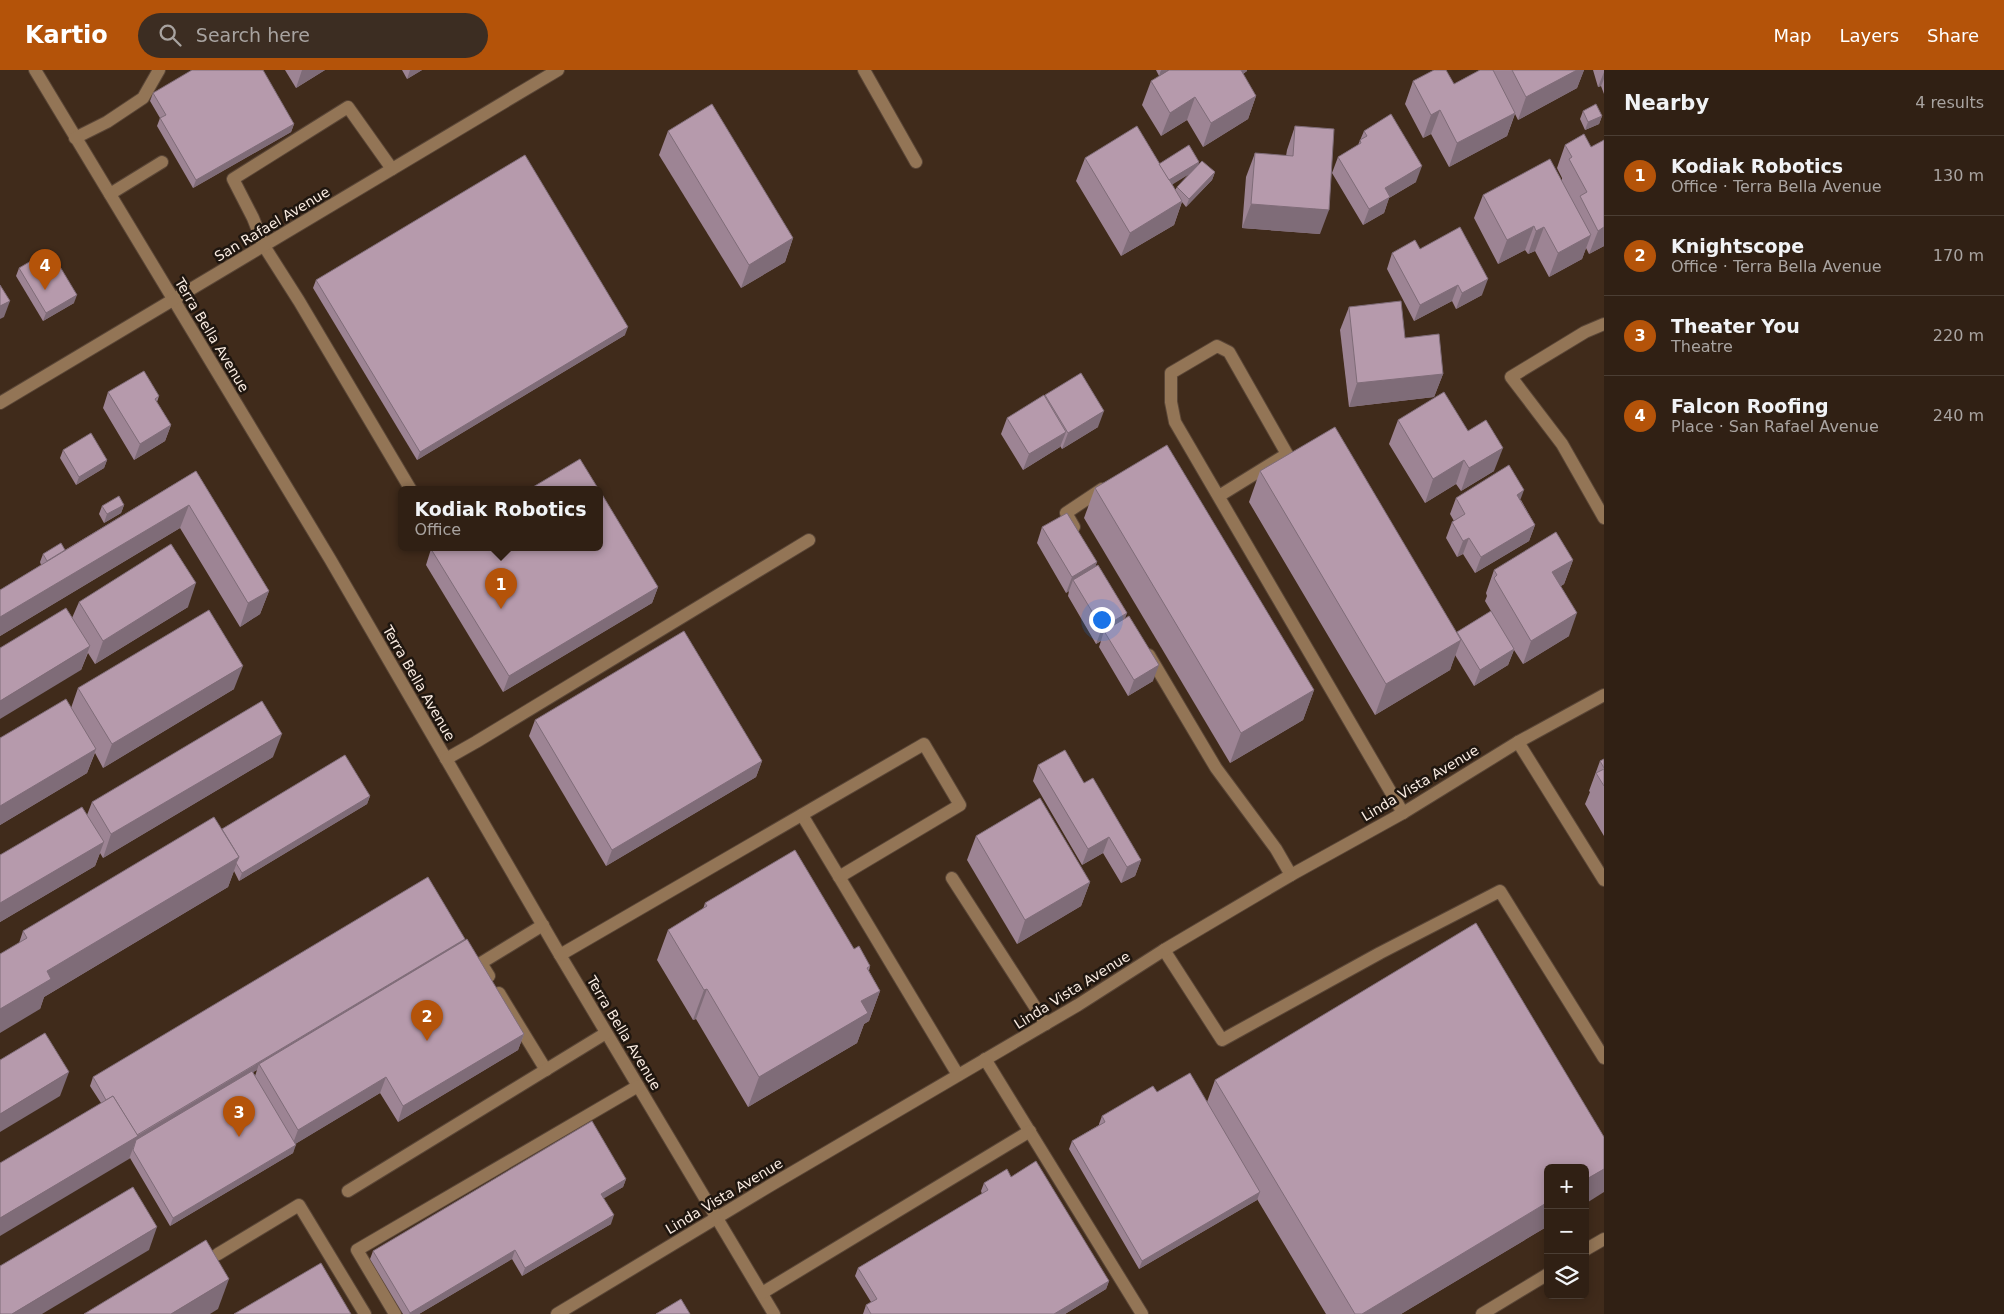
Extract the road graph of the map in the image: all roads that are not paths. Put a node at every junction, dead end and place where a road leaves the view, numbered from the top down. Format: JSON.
{"nodes":[{"id":1,"x":35,"y":70,"type":"edge"},
{"id":2,"x":159,"y":70,"type":"edge"},
{"id":3,"x":558,"y":70,"type":"edge"},
{"id":4,"x":864,"y":70,"type":"edge"},
{"id":5,"x":76,"y":138,"type":"junction"},
{"id":6,"x":162,"y":162,"type":"dead end"},
{"id":7,"x":916,"y":162,"type":"dead end"},
{"id":8,"x":392,"y":169,"type":"junction"},
{"id":9,"x":110,"y":194,"type":"junction"},
{"id":10,"x":264,"y":246,"type":"junction"},
{"id":11,"x":173,"y":300,"type":"junction"},
{"id":12,"x":1604,"y":324,"type":"edge"},
{"id":13,"x":0,"y":403,"type":"edge"},
{"id":14,"x":409,"y":486,"type":"edge"},
{"id":15,"x":1102,"y":489,"type":"edge"},
{"id":16,"x":1219,"y":496,"type":"junction"},
{"id":17,"x":1604,"y":518,"type":"edge"},
{"id":18,"x":1081,"y":539,"type":"edge"},
{"id":19,"x":809,"y":540,"type":"dead end"},
{"id":20,"x":1141,"y":641,"type":"edge"},
{"id":21,"x":1604,"y":694,"type":"edge"},
{"id":22,"x":1518,"y":742,"type":"junction"},
{"id":23,"x":446,"y":758,"type":"junction"},
{"id":24,"x":1403,"y":813,"type":"junction"},
{"id":25,"x":802,"y":815,"type":"junction"},
{"id":26,"x":1291,"y":875,"type":"junction"},
{"id":27,"x":840,"y":877,"type":"junction"},
{"id":28,"x":952,"y":878,"type":"dead end"},
{"id":29,"x":1604,"y":880,"type":"edge"},
{"id":30,"x":543,"y":925,"type":"junction"},
{"id":31,"x":1164,"y":950,"type":"junction"},
{"id":32,"x":560,"y":955,"type":"junction"},
{"id":33,"x":1046,"y":1024,"type":"junction"},
{"id":34,"x":606,"y":1032,"type":"junction"},
{"id":35,"x":1604,"y":1058,"type":"edge"},
{"id":36,"x":985,"y":1059,"type":"junction"},
{"id":37,"x":546,"y":1070,"type":"junction"},
{"id":38,"x":958,"y":1075,"type":"junction"},
{"id":39,"x":638,"y":1086,"type":"junction"},
{"id":40,"x":1030,"y":1131,"type":"junction"},
{"id":41,"x":348,"y":1191,"type":"dead end"},
{"id":42,"x":717,"y":1218,"type":"junction"},
{"id":43,"x":1604,"y":1239,"type":"edge"},
{"id":44,"x":1589,"y":1248,"type":"edge"},
{"id":45,"x":218,"y":1254,"type":"dead end"},
{"id":46,"x":1544,"y":1276,"type":"edge"},
{"id":47,"x":762,"y":1293,"type":"junction"},
{"id":48,"x":365,"y":1314,"type":"edge"},
{"id":49,"x":395,"y":1314,"type":"edge"},
{"id":50,"x":557,"y":1314,"type":"edge"},
{"id":51,"x":774,"y":1314,"type":"edge"},
{"id":52,"x":1142,"y":1314,"type":"edge"},
{"id":53,"x":1482,"y":1314,"type":"edge"}],
"edges":[{"from":1,"to":5,"type":"street","name":"Terra Bella Avenue"},
{"from":2,"to":5,"type":"street"},
{"from":3,"to":8,"type":"street","name":"San Rafael Avenue"},
{"from":4,"to":7,"type":"street"},
{"from":5,"to":9,"type":"street","name":"Terra Bella Avenue"},
{"from":6,"to":9,"type":"street"},
{"from":8,"to":10,"type":"street","name":"San Rafael Avenue"},
{"from":8,"to":10,"type":"street"},
{"from":9,"to":11,"type":"street","name":"Terra Bella Avenue"},
{"from":10,"to":11,"type":"street","name":"San Rafael Avenue"},
{"from":10,"to":14,"type":"street"},
{"from":11,"to":13,"type":"street","name":"San Rafael Avenue"},
{"from":11,"to":23,"type":"street","name":"Terra Bella Avenue"},
{"from":12,"to":17,"type":"street"},
{"from":15,"to":18,"type":"street"},
{"from":16,"to":16,"type":"street"},
{"from":16,"to":24,"type":"street"},
{"from":19,"to":23,"type":"street"},
{"from":20,"to":26,"type":"street"},
{"from":21,"to":22,"type":"street","name":"Linda Vista Avenue"},
{"from":22,"to":24,"type":"street","name":"Linda Vista Avenue"},
{"from":22,"to":29,"type":"street"},
{"from":23,"to":30,"type":"street","name":"Terra Bella Avenue"},
{"from":24,"to":26,"type":"street","name":"Linda Vista Avenue"},
{"from":25,"to":27,"type":"street"},
{"from":25,"to":27,"type":"street"},
{"from":25,"to":32,"type":"street"},
{"from":26,"to":31,"type":"street","name":"Linda Vista Avenue"},
{"from":27,"to":38,"type":"street"},
{"from":28,"to":33,"type":"street"},
{"from":30,"to":32,"type":"street","name":"Terra Bella Avenue"},
{"from":30,"to":37,"type":"street"},
{"from":31,"to":33,"type":"street","name":"Linda Vista Avenue"},
{"from":31,"to":35,"type":"street"},
{"from":32,"to":34,"type":"street","name":"Terra Bella Avenue"},
{"from":33,"to":36,"type":"street","name":"Linda Vista Avenue"},
{"from":34,"to":37,"type":"street"},
{"from":34,"to":39,"type":"street","name":"Terra Bella Avenue"},
{"from":36,"to":38,"type":"street","name":"Linda Vista Avenue"},
{"from":36,"to":40,"type":"street"},
{"from":37,"to":41,"type":"street"},
{"from":38,"to":42,"type":"street","name":"Linda Vista Avenue"},
{"from":39,"to":42,"type":"street","name":"Terra Bella Avenue"},
{"from":39,"to":49,"type":"street"},
{"from":40,"to":47,"type":"street"},
{"from":40,"to":52,"type":"street"},
{"from":42,"to":47,"type":"street","name":"Terra Bella Avenue"},
{"from":42,"to":50,"type":"street","name":"Linda Vista Avenue"},
{"from":43,"to":44,"type":"street"},
{"from":45,"to":48,"type":"street"},
{"from":46,"to":53,"type":"street"},
{"from":47,"to":51,"type":"street","name":"Terra Bella Avenue"}]}
